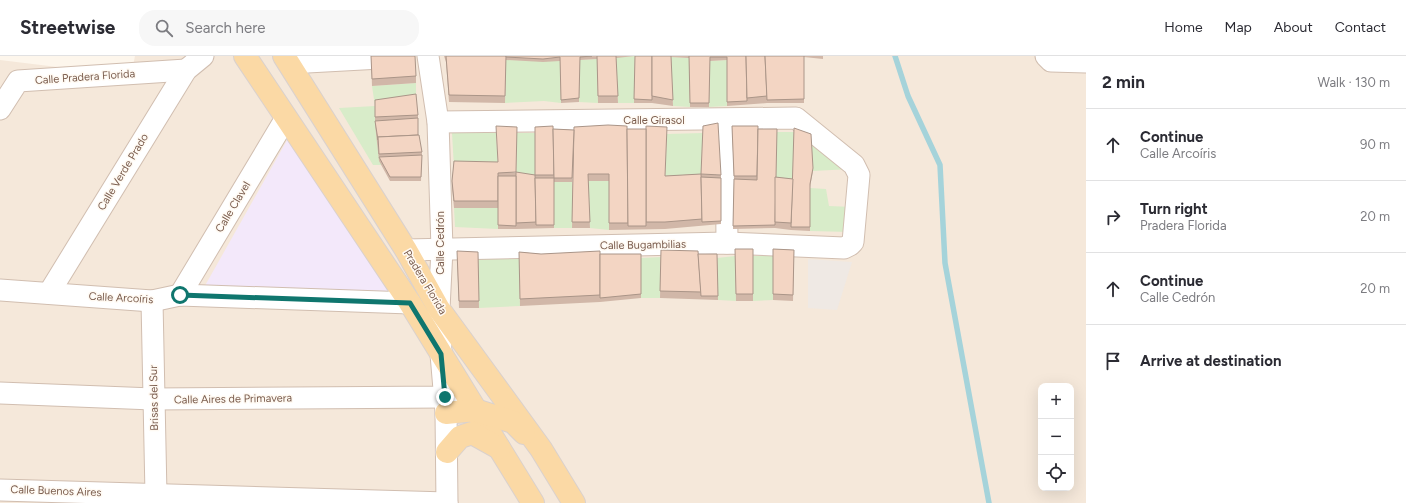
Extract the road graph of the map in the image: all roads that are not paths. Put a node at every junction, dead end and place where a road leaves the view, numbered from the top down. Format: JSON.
{"nodes":[{"id":1,"x":203,"y":56,"type":"edge"},
{"id":2,"x":245,"y":56,"type":"edge"},
{"id":3,"x":417,"y":56,"type":"edge"},
{"id":4,"x":428,"y":56,"type":"edge"},
{"id":5,"x":1046,"y":56,"type":"edge"},
{"id":6,"x":287,"y":60,"type":"edge"},
{"id":7,"x":1086,"y":62,"type":"edge"},
{"id":8,"x":186,"y":70,"type":"junction"},
{"id":9,"x":0,"y":109,"type":"edge"},
{"id":10,"x":286,"y":118,"type":"junction"},
{"id":11,"x":726,"y":120,"type":"junction"},
{"id":12,"x":438,"y":122,"type":"junction"},
{"id":13,"x":360,"y":228,"type":"junction"},
{"id":14,"x":727,"y":243,"type":"junction"},
{"id":15,"x":844,"y":248,"type":"joint"},
{"id":16,"x":442,"y":249,"type":"junction"},
{"id":17,"x":406,"y":250,"type":"junction"},
{"id":18,"x":0,"y":290,"type":"edge"},
{"id":19,"x":49,"y":293,"type":"junction"},
{"id":20,"x":180,"y":295,"type":"junction"},
{"id":21,"x":152,"y":301,"type":"junction"},
{"id":22,"x":410,"y":303,"type":"junction"},
{"id":23,"x":439,"y":308,"type":"junction"},
{"id":24,"x":441,"y":354,"type":"junction"},
{"id":25,"x":0,"y":393,"type":"edge"},
{"id":26,"x":153,"y":399,"type":"junction"},
{"id":27,"x":458,"y":403,"type":"junction"},
{"id":28,"x":498,"y":448,"type":"junction"},
{"id":29,"x":541,"y":449,"type":"junction"},
{"id":30,"x":446,"y":452,"type":"junction"},
{"id":31,"x":0,"y":490,"type":"edge"},
{"id":32,"x":156,"y":494,"type":"junction"},
{"id":33,"x":447,"y":503,"type":"edge"},
{"id":34,"x":533,"y":503,"type":"edge"},
{"id":35,"x":574,"y":503,"type":"edge"}],
"edges":[{"from":1,"to":8,"type":"street","name":"Calle Verde Prado"},
{"from":2,"to":10,"type":"main road"},
{"from":3,"to":6,"type":"street"},
{"from":4,"to":12,"type":"street","name":"Calle Cedrón"},
{"from":5,"to":7,"type":"street"},
{"from":6,"to":17,"type":"main road","name":"Pradera Florida"},
{"from":8,"to":9,"type":"street","name":"Calle Pradera Florida"},
{"from":8,"to":19,"type":"street","name":"Calle Verde Prado"},
{"from":10,"to":13,"type":"main road"},
{"from":10,"to":20,"type":"street","name":"Calle Clavel"},
{"from":11,"to":12,"type":"street","name":"Calle Girasol"},
{"from":11,"to":14,"type":"street"},
{"from":11,"to":15,"type":"street","name":"Calle Girasol"},
{"from":12,"to":16,"type":"street","name":"Calle Cedrón"},
{"from":13,"to":17,"type":"main road"},
{"from":13,"to":22,"type":"main road"},
{"from":14,"to":15,"type":"street","name":"Calle Bugambilias"},
{"from":14,"to":16,"type":"street","name":"Calle Bugambilias"},
{"from":16,"to":17,"type":"street","name":"Calle Bugambilias"},
{"from":16,"to":23,"type":"street","name":"Calle Cedrón"},
{"from":17,"to":23,"type":"main road","name":"Pradera Florida"},
{"from":18,"to":19,"type":"street","name":"Calle Arcoíris"},
{"from":19,"to":21,"type":"street","name":"Calle Arcoíris"},
{"from":20,"to":21,"type":"street","name":"Calle Arcoíris"},
{"from":20,"to":22,"type":"street","name":"Calle Arcoíris"},
{"from":21,"to":26,"type":"street","name":"Brisas del Sur"},
{"from":22,"to":24,"type":"main road"},
{"from":23,"to":24,"type":"street","name":"Calle Cedrón"},
{"from":23,"to":29,"type":"main road","name":"Pradera Florida"},
{"from":24,"to":27,"type":"main road"},
{"from":25,"to":26,"type":"street","name":"Calle Aires de Primavera"},
{"from":26,"to":27,"type":"street","name":"Calle Aires de Primavera"},
{"from":26,"to":32,"type":"street","name":"Brisas del Sur"},
{"from":27,"to":28,"type":"main road"},
{"from":27,"to":29,"type":"main road"},
{"from":27,"to":30,"type":"street"},
{"from":28,"to":30,"type":"main road"},
{"from":28,"to":34,"type":"main road"},
{"from":29,"to":35,"type":"main road","name":"Pradera Florida"},
{"from":30,"to":33,"type":"street"},
{"from":31,"to":32,"type":"street","name":"Calle Buenos Aires"},
{"from":32,"to":33,"type":"street","name":"Calle Buenos Aires"}]}
